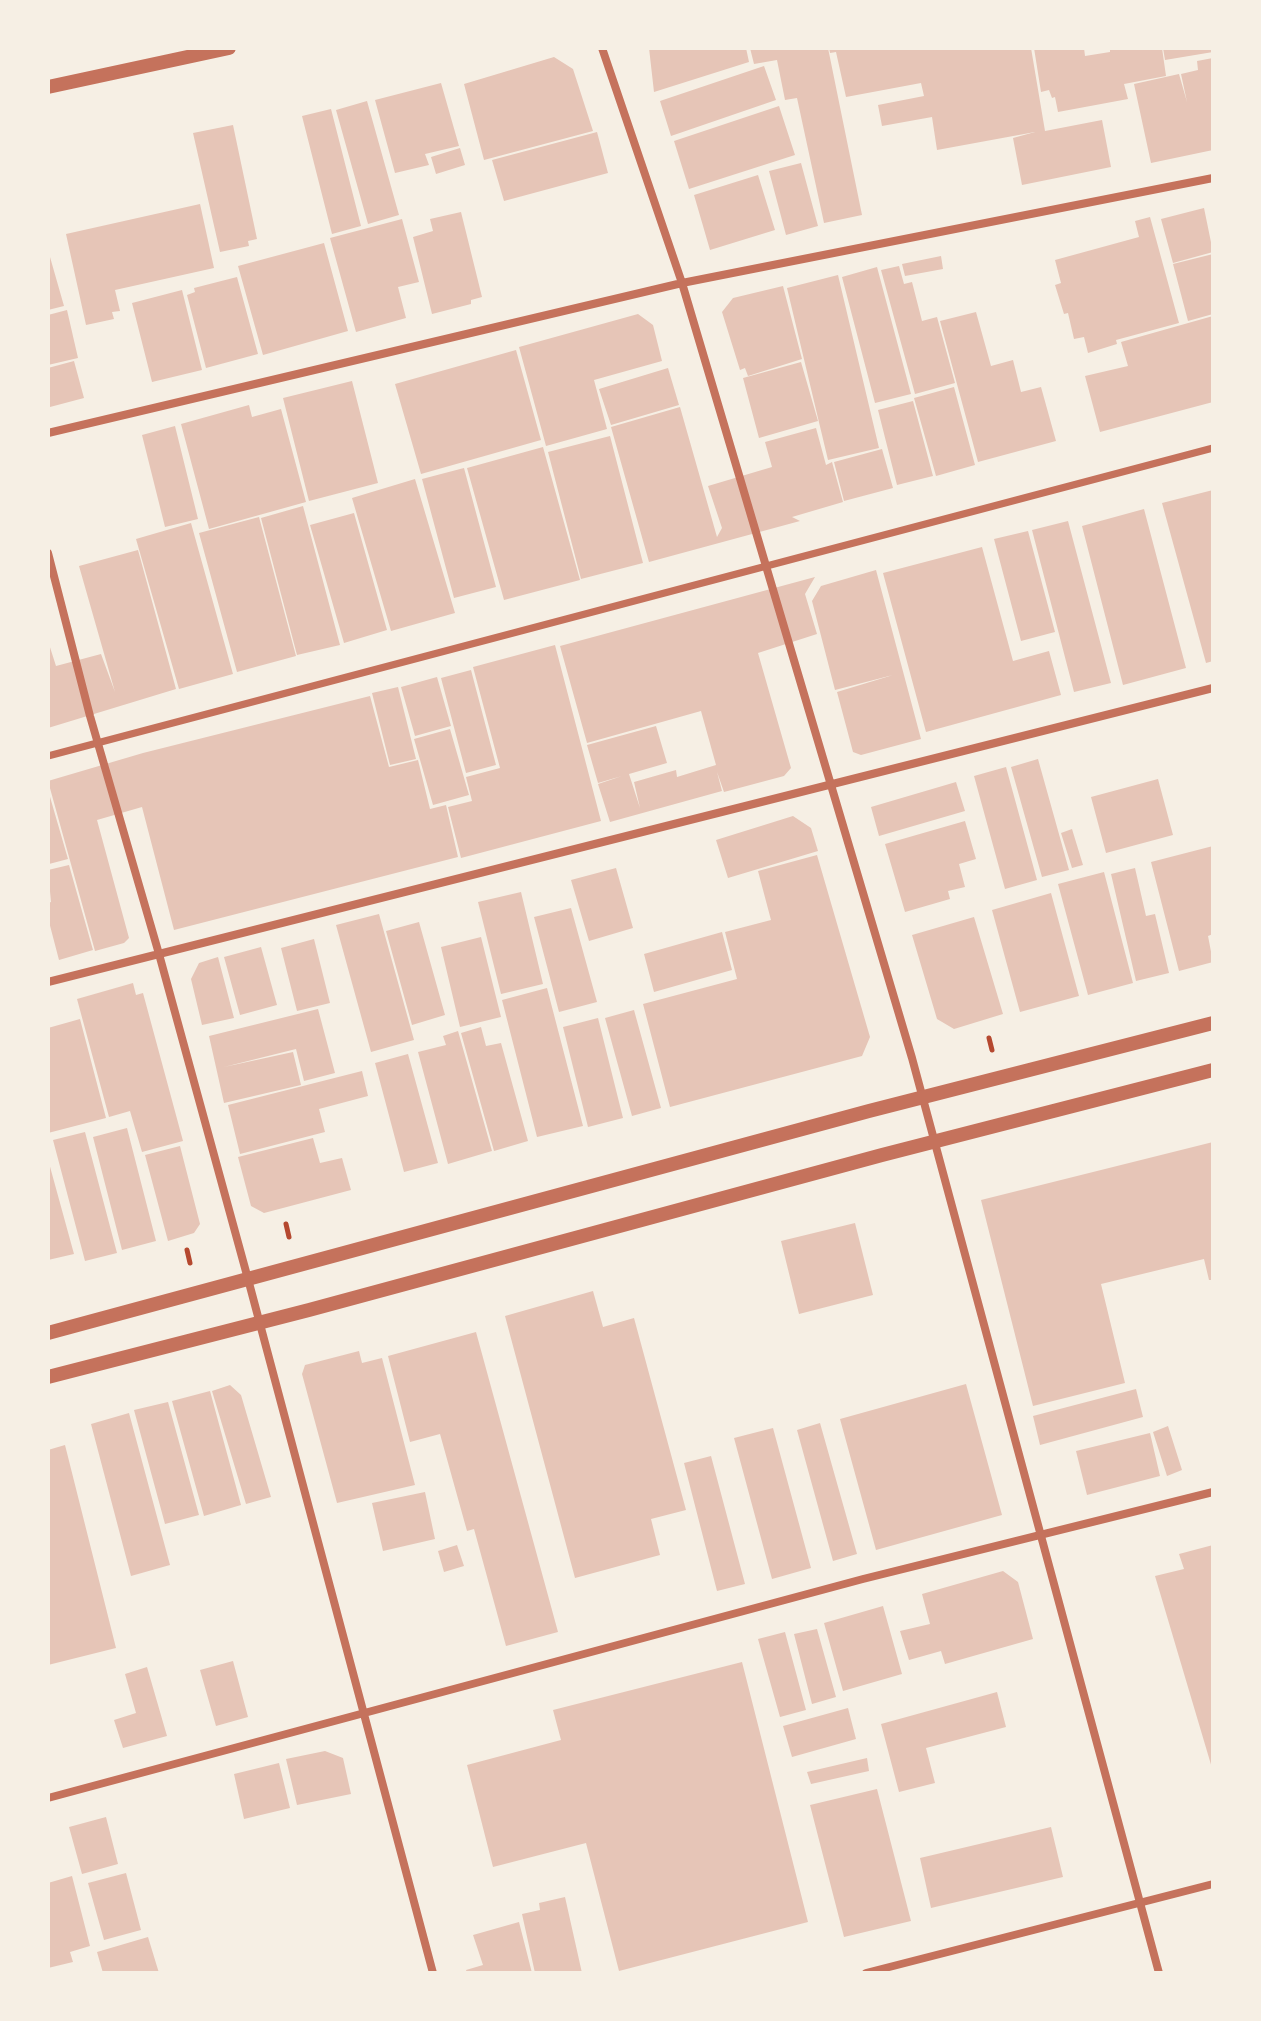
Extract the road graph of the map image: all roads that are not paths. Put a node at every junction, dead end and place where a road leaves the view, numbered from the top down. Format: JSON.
{"nodes":[{"id":1,"x":229,"y":48,"type":"edge"},
{"id":2,"x":602,"y":48,"type":"edge"},
{"id":3,"x":48,"y":87,"type":"edge"},
{"id":4,"x":1213,"y":178,"type":"edge"},
{"id":5,"x":682,"y":283,"type":"junction"},
{"id":6,"x":48,"y":433,"type":"edge"},
{"id":7,"x":1213,"y":448,"type":"edge"},
{"id":8,"x":48,"y":553,"type":"edge"},
{"id":9,"x":765,"y":566,"type":"junction"},
{"id":10,"x":1213,"y":688,"type":"edge"},
{"id":11,"x":98,"y":742,"type":"junction"},
{"id":12,"x":48,"y":756,"type":"edge"},
{"id":13,"x":831,"y":783,"type":"junction"},
{"id":14,"x":159,"y":954,"type":"junction"},
{"id":15,"x":48,"y":982,"type":"edge"},
{"id":16,"x":1213,"y":1023,"type":"edge"},
{"id":17,"x":1213,"y":1070,"type":"edge"},
{"id":18,"x":922,"y":1097,"type":"junction"},
{"id":19,"x":935,"y":1141,"type":"junction"},
{"id":20,"x":248,"y":1279,"type":"junction"},
{"id":21,"x":259,"y":1323,"type":"junction"},
{"id":22,"x":48,"y":1333,"type":"edge"},
{"id":23,"x":48,"y":1377,"type":"edge"},
{"id":24,"x":1213,"y":1492,"type":"edge"},
{"id":25,"x":1041,"y":1536,"type":"junction"},
{"id":26,"x":362,"y":1713,"type":"junction"},
{"id":27,"x":48,"y":1798,"type":"edge"},
{"id":28,"x":1213,"y":1884,"type":"edge"},
{"id":29,"x":1141,"y":1904,"type":"junction"},
{"id":30,"x":433,"y":1973,"type":"edge"},
{"id":31,"x":866,"y":1973,"type":"edge"},
{"id":32,"x":1159,"y":1973,"type":"edge"}],
"edges":[{"from":1,"to":3,"type":"street"},
{"from":2,"to":5,"type":"street"},
{"from":4,"to":5,"type":"street"},
{"from":5,"to":6,"type":"street"},
{"from":5,"to":9,"type":"street"},
{"from":7,"to":9,"type":"street"},
{"from":8,"to":11,"type":"street"},
{"from":9,"to":11,"type":"street"},
{"from":9,"to":13,"type":"street"},
{"from":10,"to":13,"type":"street"},
{"from":11,"to":12,"type":"street"},
{"from":11,"to":14,"type":"street"},
{"from":13,"to":14,"type":"street"},
{"from":13,"to":18,"type":"street"},
{"from":14,"to":15,"type":"street"},
{"from":14,"to":20,"type":"street"},
{"from":16,"to":18,"type":"street"},
{"from":17,"to":19,"type":"street"},
{"from":18,"to":19,"type":"street"},
{"from":18,"to":20,"type":"street"},
{"from":19,"to":21,"type":"street"},
{"from":19,"to":25,"type":"street"},
{"from":20,"to":21,"type":"street"},
{"from":20,"to":22,"type":"street"},
{"from":21,"to":23,"type":"street"},
{"from":21,"to":26,"type":"street"},
{"from":24,"to":25,"type":"street"},
{"from":25,"to":26,"type":"street"},
{"from":25,"to":29,"type":"street"},
{"from":26,"to":27,"type":"street"},
{"from":26,"to":30,"type":"street"},
{"from":28,"to":29,"type":"street"},
{"from":29,"to":31,"type":"street"},
{"from":29,"to":32,"type":"street"}]}
